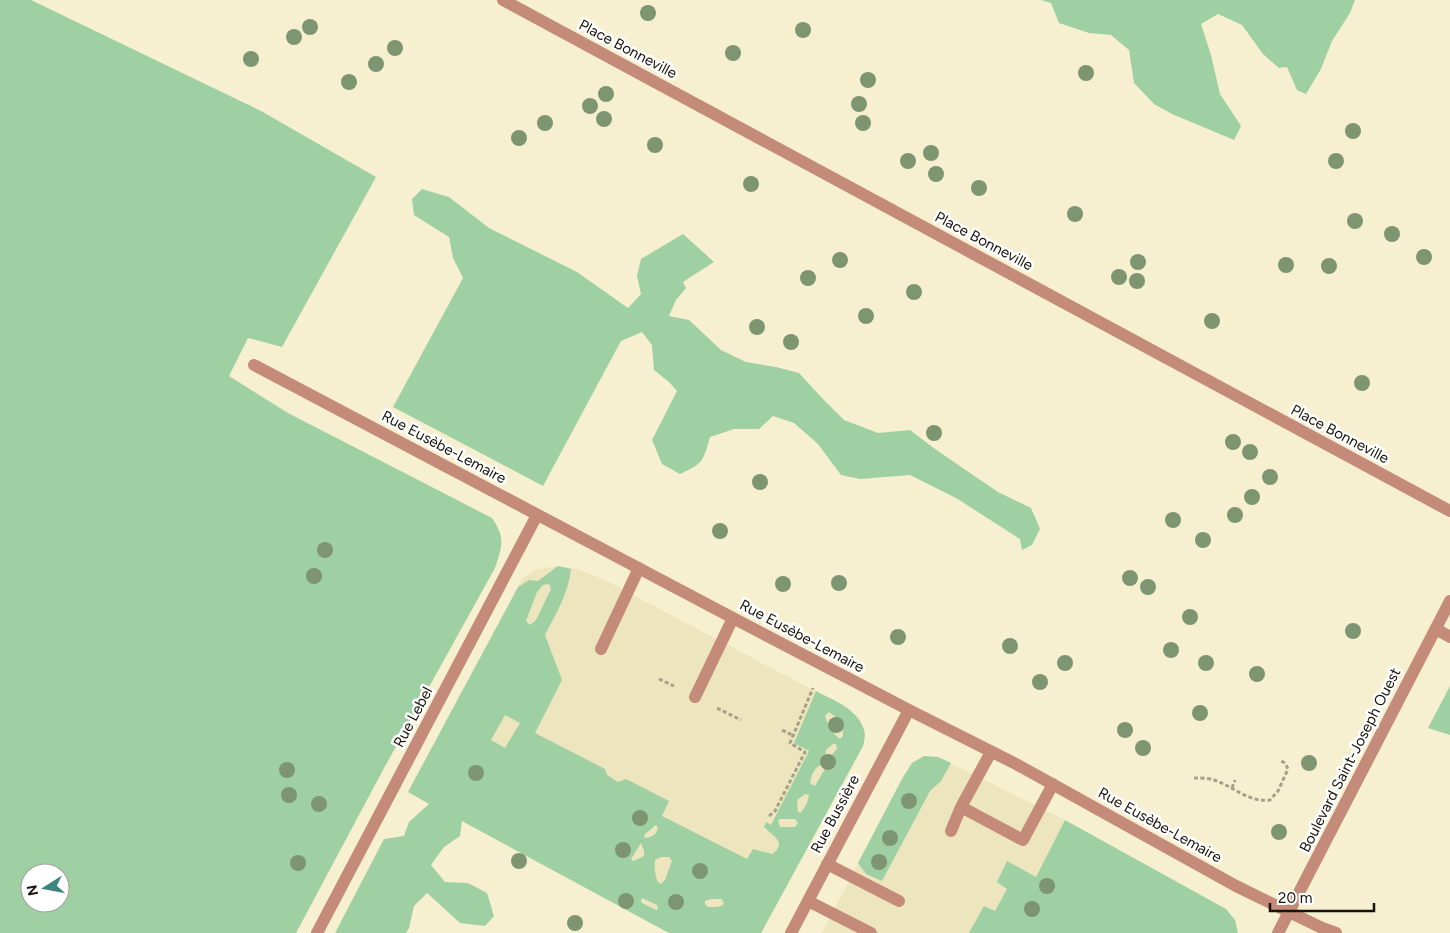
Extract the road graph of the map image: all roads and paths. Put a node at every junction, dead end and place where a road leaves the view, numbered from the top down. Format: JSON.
{"nodes":[{"id":1,"x":503,"y":0,"type":"edge"},
{"id":2,"x":254,"y":365,"type":"dead end"},
{"id":3,"x":1450,"y":511,"type":"edge"},
{"id":4,"x":537,"y":515,"type":"junction"},
{"id":5,"x":639,"y":568,"type":"junction"},
{"id":6,"x":1450,"y":601,"type":"edge"},
{"id":7,"x":733,"y":618,"type":"junction"},
{"id":8,"x":1436,"y":629,"type":"junction"},
{"id":9,"x":1450,"y":637,"type":"edge"},
{"id":10,"x":601,"y":649,"type":"dead end"},
{"id":11,"x":824,"y":665,"type":"junction"},
{"id":12,"x":695,"y":697,"type":"dead end"},
{"id":13,"x":909,"y":710,"type":"junction"},
{"id":14,"x":782,"y":730,"type":"dead end"},
{"id":15,"x":792,"y":735,"type":"junction"},
{"id":16,"x":991,"y":752,"type":"junction"},
{"id":17,"x":1280,"y":760,"type":"dead end"},
{"id":18,"x":1194,"y":778,"type":"dead end"},
{"id":19,"x":1235,"y":780,"type":"dead end"},
{"id":20,"x":1053,"y":784,"type":"junction"},
{"id":21,"x":1232,"y":788,"type":"junction"},
{"id":22,"x":961,"y":807,"type":"junction"},
{"id":23,"x":769,"y":816,"type":"dead end"},
{"id":24,"x":951,"y":831,"type":"dead end"},
{"id":25,"x":827,"y":864,"type":"junction"},
{"id":26,"x":808,"y":901,"type":"junction"},
{"id":27,"x":899,"y":901,"type":"dead end"},
{"id":28,"x":1289,"y":912,"type":"junction"},
{"id":29,"x":317,"y":933,"type":"edge"},
{"id":30,"x":791,"y":933,"type":"edge"},
{"id":31,"x":871,"y":933,"type":"edge"},
{"id":32,"x":1278,"y":933,"type":"edge"},
{"id":33,"x":1336,"y":933,"type":"edge"}],
"edges":[{"from":1,"to":3,"type":"street","name":"Place Bonneville"},
{"from":2,"to":4,"type":"street","name":"Rue Eusèbe-Lemaire"},
{"from":4,"to":5,"type":"street","name":"Rue Eusèbe-Lemaire"},
{"from":4,"to":29,"type":"street","name":"Rue Lebel"},
{"from":5,"to":7,"type":"street","name":"Rue Eusèbe-Lemaire"},
{"from":5,"to":10,"type":"street"},
{"from":6,"to":8,"type":"street","name":"Boulevard Saint-Joseph Ouest"},
{"from":7,"to":11,"type":"street","name":"Rue Eusèbe-Lemaire"},
{"from":7,"to":12,"type":"street"},
{"from":8,"to":9,"type":"street"},
{"from":8,"to":28,"type":"street","name":"Boulevard Saint-Joseph Ouest"},
{"from":11,"to":13,"type":"street","name":"Rue Eusèbe-Lemaire"},
{"from":11,"to":15,"type":"path"},
{"from":13,"to":16,"type":"street","name":"Rue Eusèbe-Lemaire"},
{"from":13,"to":25,"type":"street","name":"Rue Bussière"},
{"from":14,"to":15,"type":"path"},
{"from":15,"to":23,"type":"path"},
{"from":16,"to":20,"type":"street","name":"Rue Eusèbe-Lemaire"},
{"from":16,"to":22,"type":"street"},
{"from":17,"to":21,"type":"path"},
{"from":18,"to":21,"type":"path"},
{"from":19,"to":21,"type":"path"},
{"from":20,"to":22,"type":"street"},
{"from":20,"to":28,"type":"street","name":"Rue Eusèbe-Lemaire"},
{"from":22,"to":24,"type":"street"},
{"from":25,"to":26,"type":"street","name":"Rue Bussière"},
{"from":25,"to":27,"type":"street"},
{"from":26,"to":30,"type":"street","name":"Rue Bussière"},
{"from":26,"to":31,"type":"street"},
{"from":28,"to":32,"type":"street","name":"Boulevard Saint-Joseph Ouest"},
{"from":28,"to":33,"type":"street","name":"Rue Eusèbe-Lemaire"}]}
